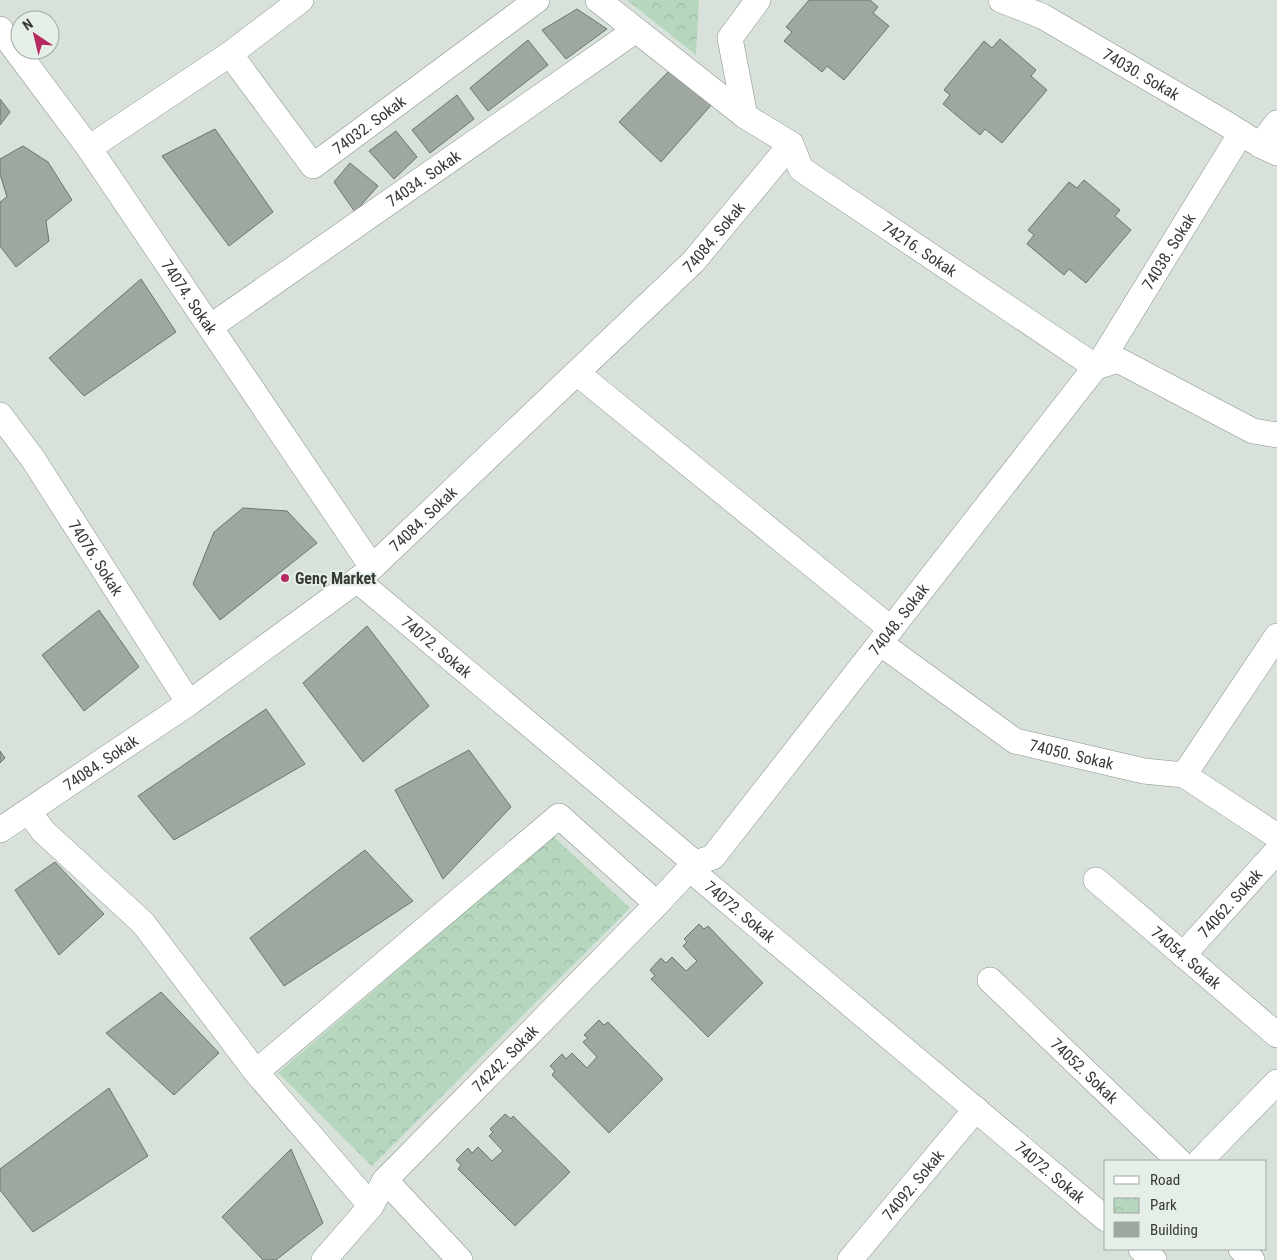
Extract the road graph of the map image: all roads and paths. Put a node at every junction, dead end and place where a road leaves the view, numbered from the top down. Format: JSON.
{"nodes":[{"id":1,"x":301,"y":0,"type":"edge"},
{"id":2,"x":536,"y":0,"type":"edge"},
{"id":3,"x":598,"y":0,"type":"edge"},
{"id":4,"x":758,"y":0,"type":"edge"},
{"id":5,"x":1001,"y":0,"type":"edge"},
{"id":6,"x":0,"y":29,"type":"edge"},
{"id":7,"x":636,"y":30,"type":"junction"},
{"id":8,"x":230,"y":54,"type":"junction"},
{"id":9,"x":745,"y":116,"type":"junction"},
{"id":10,"x":1277,"y":123,"type":"edge"},
{"id":11,"x":792,"y":144,"type":"junction"},
{"id":12,"x":1259,"y":144,"type":"edge"},
{"id":13,"x":89,"y":148,"type":"junction"},
{"id":14,"x":210,"y":327,"type":"junction"},
{"id":15,"x":1096,"y":367,"type":"junction"},
{"id":16,"x":577,"y":373,"type":"junction"},
{"id":17,"x":0,"y":415,"type":"edge"},
{"id":18,"x":1277,"y":435,"type":"edge"},
{"id":19,"x":364,"y":574,"type":"junction"},
{"id":20,"x":885,"y":636,"type":"junction"},
{"id":21,"x":1276,"y":640,"type":"edge"},
{"id":22,"x":189,"y":703,"type":"junction"},
{"id":23,"x":1184,"y":775,"type":"junction"},
{"id":24,"x":29,"y":812,"type":"junction"},
{"id":25,"x":0,"y":830,"type":"edge"},
{"id":26,"x":1277,"y":836,"type":"edge"},
{"id":27,"x":1277,"y":851,"type":"edge"},
{"id":28,"x":696,"y":862,"type":"junction"},
{"id":29,"x":1096,"y":880,"type":"dead end"},
{"id":30,"x":658,"y":904,"type":"junction"},
{"id":31,"x":1183,"y":955,"type":"junction"},
{"id":32,"x":990,"y":980,"type":"dead end"},
{"id":33,"x":1277,"y":1035,"type":"edge"},
{"id":34,"x":256,"y":1072,"type":"junction"},
{"id":35,"x":1277,"y":1082,"type":"edge"},
{"id":36,"x":976,"y":1109,"type":"junction"},
{"id":37,"x":1178,"y":1160,"type":"edge"},
{"id":38,"x":1201,"y":1160,"type":"edge"},
{"id":39,"x":385,"y":1180,"type":"junction"},
{"id":40,"x":370,"y":1206,"type":"junction"},
{"id":41,"x":1104,"y":1217,"type":"edge"},
{"id":42,"x":1141,"y":1250,"type":"edge"},
{"id":43,"x":1241,"y":1250,"type":"edge"},
{"id":44,"x":324,"y":1260,"type":"edge"},
{"id":45,"x":460,"y":1260,"type":"edge"},
{"id":46,"x":850,"y":1260,"type":"edge"},
{"id":47,"x":1154,"y":1260,"type":"edge"},
{"id":48,"x":1252,"y":1260,"type":"edge"}],
"edges":[{"from":1,"to":8,"type":"street"},
{"from":2,"to":8,"type":"street","name":"74032. Sokak"},
{"from":3,"to":7,"type":"street"},
{"from":4,"to":9,"type":"street"},
{"from":5,"to":12,"type":"street","name":"74030. Sokak"},
{"from":6,"to":13,"type":"street","name":"74074. Sokak"},
{"from":7,"to":9,"type":"street"},
{"from":7,"to":14,"type":"street","name":"74034. Sokak"},
{"from":8,"to":13,"type":"street"},
{"from":9,"to":11,"type":"street"},
{"from":10,"to":12,"type":"street","name":"74038. Sokak"},
{"from":11,"to":15,"type":"street","name":"74216. Sokak"},
{"from":11,"to":16,"type":"street","name":"74084. Sokak"},
{"from":12,"to":15,"type":"street","name":"74038. Sokak"},
{"from":13,"to":14,"type":"street","name":"74074. Sokak"},
{"from":14,"to":19,"type":"street","name":"74074. Sokak"},
{"from":15,"to":18,"type":"street"},
{"from":15,"to":20,"type":"street","name":"74048. Sokak"},
{"from":16,"to":19,"type":"street","name":"74084. Sokak"},
{"from":16,"to":20,"type":"street","name":"74050. Sokak"},
{"from":17,"to":22,"type":"street","name":"74076. Sokak"},
{"from":19,"to":22,"type":"street","name":"74084. Sokak"},
{"from":19,"to":28,"type":"street","name":"74072. Sokak"},
{"from":20,"to":23,"type":"street","name":"74050. Sokak"},
{"from":20,"to":28,"type":"street","name":"74048. Sokak"},
{"from":21,"to":23,"type":"street"},
{"from":22,"to":24,"type":"street","name":"74084. Sokak"},
{"from":23,"to":26,"type":"street","name":"74050. Sokak"},
{"from":24,"to":25,"type":"street","name":"74084. Sokak"},
{"from":24,"to":34,"type":"street"},
{"from":27,"to":31,"type":"street","name":"74062. Sokak"},
{"from":28,"to":30,"type":"street","name":"74242. Sokak"},
{"from":28,"to":36,"type":"street","name":"74072. Sokak"},
{"from":29,"to":31,"type":"street","name":"74054. Sokak"},
{"from":30,"to":34,"type":"street"},
{"from":30,"to":39,"type":"street","name":"74242. Sokak"},
{"from":31,"to":33,"type":"street","name":"74054. Sokak"},
{"from":32,"to":37,"type":"street","name":"74052. Sokak"},
{"from":34,"to":40,"type":"street"},
{"from":35,"to":38,"type":"street"},
{"from":36,"to":41,"type":"street","name":"74072. Sokak"},
{"from":36,"to":46,"type":"street","name":"74092. Sokak"},
{"from":39,"to":40,"type":"street","name":"74242. Sokak"},
{"from":39,"to":45,"type":"street"},
{"from":40,"to":44,"type":"street","name":"74242. Sokak"},
{"from":42,"to":47,"type":"street"},
{"from":43,"to":48,"type":"street"}]}
